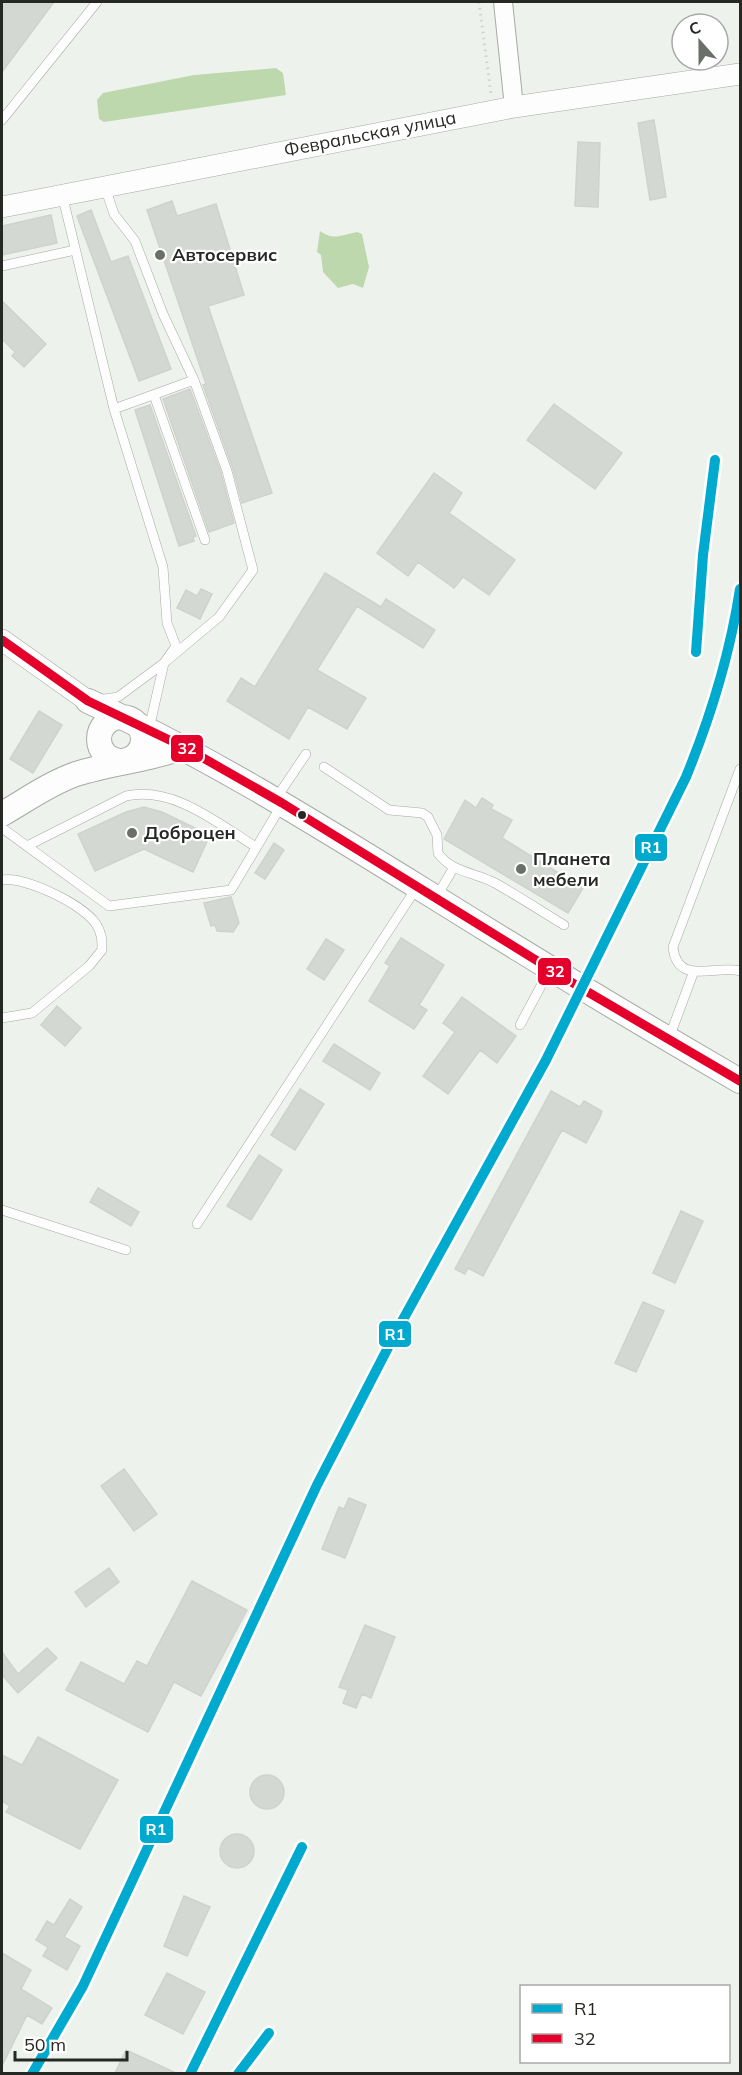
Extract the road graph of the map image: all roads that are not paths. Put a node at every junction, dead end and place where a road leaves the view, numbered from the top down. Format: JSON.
{"nodes":[{"id":1,"x":97,"y":2,"type":"edge"},
{"id":2,"x":503,"y":2,"type":"edge"},
{"id":3,"x":741,"y":74,"type":"edge"},
{"id":4,"x":514,"y":107,"type":"junction"},
{"id":5,"x":2,"y":120,"type":"edge"},
{"id":6,"x":104,"y":185,"type":"junction"},
{"id":7,"x":62,"y":195,"type":"junction"},
{"id":8,"x":2,"y":207,"type":"edge"},
{"id":9,"x":75,"y":250,"type":"junction"},
{"id":10,"x":2,"y":266,"type":"edge"},
{"id":11,"x":194,"y":380,"type":"junction"},
{"id":12,"x":154,"y":395,"type":"junction"},
{"id":13,"x":114,"y":410,"type":"junction"},
{"id":14,"x":205,"y":540,"type":"dead end"},
{"id":15,"x":2,"y":640,"type":"edge"},
{"id":16,"x":164,"y":663,"type":"junction"},
{"id":17,"x":88,"y":701,"type":"junction"},
{"id":18,"x":139,"y":725,"type":"junction"},
{"id":19,"x":99,"y":737,"type":"junction"},
{"id":20,"x":184,"y":747,"type":"junction"},
{"id":21,"x":306,"y":754,"type":"dead end"},
{"id":22,"x":121,"y":761,"type":"junction"},
{"id":23,"x":324,"y":767,"type":"dead end"},
{"id":24,"x":741,"y":769,"type":"edge"},
{"id":25,"x":72,"y":776,"type":"junction"},
{"id":26,"x":279,"y":802,"type":"junction"},
{"id":27,"x":2,"y":814,"type":"edge"},
{"id":28,"x":2,"y":828,"type":"edge"},
{"id":29,"x":27,"y":846,"type":"junction"},
{"id":30,"x":256,"y":847,"type":"junction"},
{"id":31,"x":454,"y":867,"type":"junction"},
{"id":32,"x":2,"y":880,"type":"edge"},
{"id":33,"x":426,"y":892,"type":"junction"},
{"id":34,"x":564,"y":925,"type":"dead end"},
{"id":35,"x":550,"y":969,"type":"junction"},
{"id":36,"x":694,"y":970,"type":"junction"},
{"id":37,"x":741,"y":971,"type":"edge"},
{"id":38,"x":2,"y":1018,"type":"edge"},
{"id":39,"x":520,"y":1024,"type":"dead end"},
{"id":40,"x":668,"y":1040,"type":"junction"},
{"id":41,"x":741,"y":1081,"type":"edge"},
{"id":42,"x":2,"y":1210,"type":"edge"},
{"id":43,"x":197,"y":1224,"type":"dead end"},
{"id":44,"x":126,"y":1250,"type":"dead end"}],
"edges":[{"from":1,"to":5,"type":"lane"},
{"from":2,"to":4,"type":"street"},
{"from":3,"to":4,"type":"street","name":"Февральская улица"},
{"from":4,"to":6,"type":"street","name":"Февральская улица"},
{"from":6,"to":7,"type":"street","name":"Февральская улица"},
{"from":6,"to":11,"type":"lane"},
{"from":7,"to":8,"type":"street","name":"Февральская улица"},
{"from":7,"to":9,"type":"lane"},
{"from":9,"to":10,"type":"lane"},
{"from":9,"to":13,"type":"lane"},
{"from":11,"to":12,"type":"lane"},
{"from":11,"to":16,"type":"lane"},
{"from":12,"to":13,"type":"lane"},
{"from":12,"to":14,"type":"lane"},
{"from":13,"to":16,"type":"lane"},
{"from":15,"to":17,"type":"street"},
{"from":16,"to":17,"type":"lane"},
{"from":16,"to":18,"type":"lane"},
{"from":17,"to":18,"type":"main road"},
{"from":17,"to":19,"type":"main road"},
{"from":18,"to":19,"type":"main road"},
{"from":18,"to":20,"type":"main road"},
{"from":18,"to":22,"type":"main road"},
{"from":19,"to":22,"type":"main road"},
{"from":19,"to":25,"type":"main road"},
{"from":20,"to":22,"type":"main road"},
{"from":20,"to":26,"type":"main road"},
{"from":21,"to":26,"type":"lane"},
{"from":22,"to":25,"type":"main road"},
{"from":23,"to":31,"type":"lane"},
{"from":24,"to":36,"type":"lane"},
{"from":25,"to":27,"type":"main road"},
{"from":26,"to":30,"type":"lane"},
{"from":26,"to":33,"type":"main road"},
{"from":28,"to":29,"type":"lane"},
{"from":29,"to":30,"type":"lane"},
{"from":29,"to":30,"type":"lane"},
{"from":31,"to":33,"type":"lane"},
{"from":31,"to":34,"type":"lane"},
{"from":32,"to":38,"type":"lane"},
{"from":33,"to":35,"type":"main road"},
{"from":33,"to":43,"type":"lane"},
{"from":35,"to":39,"type":"lane"},
{"from":35,"to":40,"type":"main road"},
{"from":36,"to":37,"type":"lane"},
{"from":36,"to":40,"type":"lane"},
{"from":40,"to":41,"type":"main road"},
{"from":42,"to":44,"type":"lane"}]}
